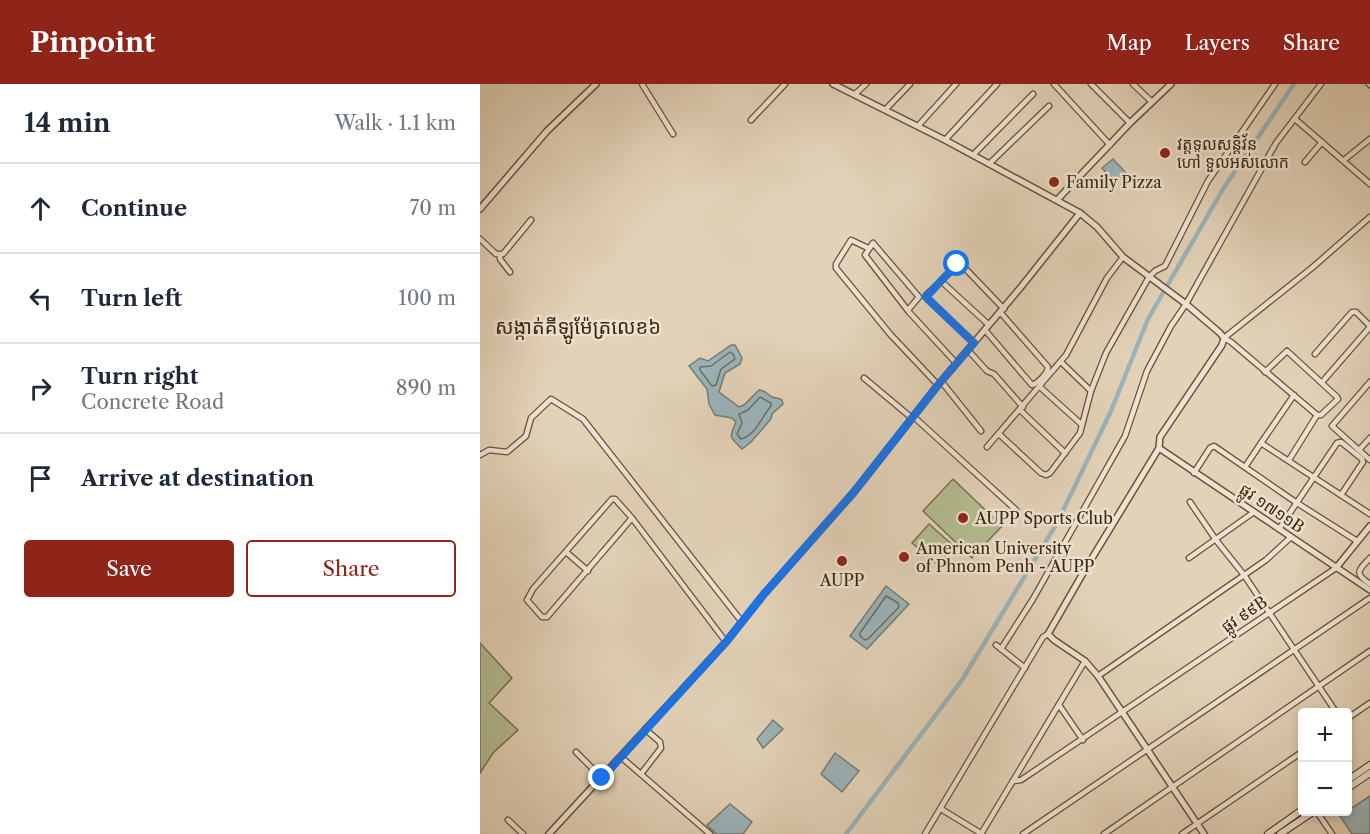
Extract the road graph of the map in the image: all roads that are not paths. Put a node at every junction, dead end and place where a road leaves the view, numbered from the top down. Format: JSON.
{"nodes":[{"id":1,"x":596,"y":84,"type":"edge"},
{"id":2,"x":642,"y":84,"type":"edge"},
{"id":3,"x":785,"y":84,"type":"edge"},
{"id":4,"x":833,"y":84,"type":"edge"},
{"id":5,"x":866,"y":84,"type":"edge"},
{"id":6,"x":910,"y":84,"type":"edge"},
{"id":7,"x":956,"y":84,"type":"edge"},
{"id":8,"x":997,"y":84,"type":"edge"},
{"id":9,"x":1054,"y":84,"type":"edge"},
{"id":10,"x":1091,"y":84,"type":"edge"},
{"id":11,"x":1133,"y":84,"type":"edge"},
{"id":12,"x":1171,"y":84,"type":"edge"},
{"id":13,"x":1275,"y":84,"type":"edge"},
{"id":14,"x":1321,"y":84,"type":"edge"},
{"id":15,"x":855,"y":94,"type":"junction"},
{"id":16,"x":1033,"y":94,"type":"dead end"},
{"id":17,"x":1152,"y":102,"type":"junction"},
{"id":18,"x":1049,"y":106,"type":"dead end"},
{"id":19,"x":886,"y":110,"type":"junction"},
{"id":20,"x":1295,"y":119,"type":"junction"},
{"id":21,"x":751,"y":120,"type":"dead end"},
{"id":22,"x":1130,"y":123,"type":"junction"},
{"id":23,"x":918,"y":126,"type":"junction"},
{"id":24,"x":673,"y":134,"type":"dead end"},
{"id":25,"x":1370,"y":139,"type":"edge"},
{"id":26,"x":945,"y":140,"type":"junction"},
{"id":27,"x":1322,"y":142,"type":"junction"},
{"id":28,"x":1110,"y":145,"type":"junction"},
{"id":29,"x":973,"y":155,"type":"junction"},
{"id":30,"x":1344,"y":160,"type":"junction"},
{"id":31,"x":1305,"y":162,"type":"dead end"},
{"id":32,"x":989,"y":164,"type":"junction"},
{"id":33,"x":1370,"y":184,"type":"edge"},
{"id":34,"x":1057,"y":200,"type":"junction"},
{"id":35,"x":480,"y":209,"type":"edge"},
{"id":36,"x":1080,"y":213,"type":"junction"},
{"id":37,"x":1370,"y":217,"type":"edge"},
{"id":38,"x":531,"y":220,"type":"dead end"},
{"id":39,"x":480,"y":239,"type":"edge"},
{"id":40,"x":868,"y":248,"type":"junction"},
{"id":41,"x":500,"y":255,"type":"junction"},
{"id":42,"x":1123,"y":257,"type":"junction"},
{"id":43,"x":510,"y":272,"type":"dead end"},
{"id":44,"x":1150,"y":278,"type":"junction"},
{"id":45,"x":941,"y":281,"type":"junction"},
{"id":46,"x":1184,"y":303,"type":"junction"},
{"id":47,"x":908,"y":310,"type":"junction"},
{"id":48,"x":1002,"y":311,"type":"junction"},
{"id":49,"x":1370,"y":326,"type":"edge"},
{"id":50,"x":987,"y":328,"type":"junction"},
{"id":51,"x":1224,"y":338,"type":"junction"},
{"id":52,"x":974,"y":343,"type":"junction"},
{"id":53,"x":968,"y":350,"type":"junction"},
{"id":54,"x":1315,"y":354,"type":"dead end"},
{"id":55,"x":1061,"y":362,"type":"junction"},
{"id":56,"x":956,"y":363,"type":"junction"},
{"id":57,"x":1265,"y":372,"type":"junction"},
{"id":58,"x":864,"y":378,"type":"dead end"},
{"id":59,"x":1324,"y":380,"type":"dead end"},
{"id":60,"x":1370,"y":382,"type":"edge"},
{"id":61,"x":940,"y":383,"type":"junction"},
{"id":62,"x":1040,"y":387,"type":"junction"},
{"id":63,"x":1091,"y":391,"type":"junction"},
{"id":64,"x":1294,"y":395,"type":"junction"},
{"id":65,"x":1022,"y":408,"type":"junction"},
{"id":66,"x":1317,"y":416,"type":"junction"},
{"id":67,"x":913,"y":418,"type":"junction"},
{"id":68,"x":1081,"y":424,"type":"junction"},
{"id":69,"x":981,"y":431,"type":"dead end"},
{"id":70,"x":999,"y":434,"type":"junction"},
{"id":71,"x":1370,"y":438,"type":"edge"},
{"id":72,"x":1262,"y":442,"type":"junction"},
{"id":73,"x":987,"y":447,"type":"dead end"},
{"id":74,"x":1159,"y":448,"type":"junction"},
{"id":75,"x":1359,"y":450,"type":"junction"},
{"id":76,"x":1065,"y":453,"type":"junction"},
{"id":77,"x":480,"y":455,"type":"edge"},
{"id":78,"x":1288,"y":460,"type":"junction"},
{"id":79,"x":1370,"y":460,"type":"edge"},
{"id":80,"x":1245,"y":467,"type":"junction"},
{"id":81,"x":1194,"y":473,"type":"junction"},
{"id":82,"x":1315,"y":477,"type":"junction"},
{"id":83,"x":1341,"y":495,"type":"junction"},
{"id":84,"x":1190,"y":502,"type":"dead end"},
{"id":85,"x":1297,"y":503,"type":"junction"},
{"id":86,"x":1016,"y":510,"type":"dead end"},
{"id":87,"x":1254,"y":512,"type":"junction"},
{"id":88,"x":1370,"y":514,"type":"edge"},
{"id":89,"x":632,"y":518,"type":"junction"},
{"id":90,"x":1370,"y":526,"type":"edge"},
{"id":91,"x":1279,"y":529,"type":"junction"},
{"id":92,"x":1291,"y":537,"type":"junction"},
{"id":93,"x":1216,"y":540,"type":"junction"},
{"id":94,"x":1357,"y":541,"type":"junction"},
{"id":95,"x":566,"y":552,"type":"junction"},
{"id":96,"x":1189,"y":558,"type":"dead end"},
{"id":97,"x":1370,"y":558,"type":"edge"},
{"id":98,"x":1336,"y":568,"type":"junction"},
{"id":99,"x":588,"y":571,"type":"junction"},
{"id":100,"x":1244,"y":575,"type":"junction"},
{"id":101,"x":1370,"y":584,"type":"edge"},
{"id":102,"x":1370,"y":590,"type":"edge"},
{"id":103,"x":1370,"y":598,"type":"edge"},
{"id":104,"x":1269,"y":613,"type":"junction"},
{"id":105,"x":742,"y":622,"type":"junction"},
{"id":106,"x":1048,"y":634,"type":"junction"},
{"id":107,"x":726,"y":642,"type":"junction"},
{"id":108,"x":1294,"y":649,"type":"junction"},
{"id":109,"x":1370,"y":651,"type":"edge"},
{"id":110,"x":1085,"y":661,"type":"junction"},
{"id":111,"x":1025,"y":668,"type":"junction"},
{"id":112,"x":1098,"y":676,"type":"junction"},
{"id":113,"x":1319,"y":687,"type":"junction"},
{"id":114,"x":1370,"y":703,"type":"edge"},
{"id":115,"x":1059,"y":705,"type":"junction"},
{"id":116,"x":1333,"y":708,"type":"edge"},
{"id":117,"x":1123,"y":713,"type":"junction"},
{"id":118,"x":1352,"y":715,"type":"edge"},
{"id":119,"x":645,"y":729,"type":"junction"},
{"id":120,"x":1083,"y":740,"type":"junction"},
{"id":121,"x":1148,"y":749,"type":"junction"},
{"id":122,"x":576,"y":752,"type":"dead end"},
{"id":123,"x":1298,"y":755,"type":"edge"},
{"id":124,"x":621,"y":757,"type":"junction"},
{"id":125,"x":1370,"y":765,"type":"edge"},
{"id":126,"x":1370,"y":773,"type":"edge"},
{"id":127,"x":641,"y":774,"type":"junction"},
{"id":128,"x":1352,"y":777,"type":"edge"},
{"id":129,"x":602,"y":778,"type":"junction"},
{"id":130,"x":1013,"y":781,"type":"junction"},
{"id":131,"x":1352,"y":785,"type":"edge"},
{"id":132,"x":1172,"y":787,"type":"junction"},
{"id":133,"x":941,"y":809,"type":"junction"},
{"id":134,"x":1298,"y":813,"type":"edge"},
{"id":135,"x":1309,"y":816,"type":"edge"},
{"id":136,"x":1318,"y":816,"type":"edge"},
{"id":137,"x":508,"y":820,"type":"dead end"},
{"id":138,"x":1197,"y":823,"type":"junction"},
{"id":139,"x":523,"y":834,"type":"edge"},
{"id":140,"x":549,"y":834,"type":"edge"},
{"id":141,"x":710,"y":834,"type":"edge"},
{"id":142,"x":925,"y":834,"type":"edge"},
{"id":143,"x":982,"y":834,"type":"edge"},
{"id":144,"x":1023,"y":834,"type":"edge"},
{"id":145,"x":1104,"y":834,"type":"edge"},
{"id":146,"x":1182,"y":834,"type":"edge"},
{"id":147,"x":1204,"y":834,"type":"edge"},
{"id":148,"x":1268,"y":834,"type":"edge"},
{"id":149,"x":1280,"y":834,"type":"edge"},
{"id":150,"x":1332,"y":834,"type":"edge"}],
"edges":[{"from":1,"to":35,"type":"street"},
{"from":2,"to":24,"type":"street"},
{"from":3,"to":21,"type":"street"},
{"from":4,"to":15,"type":"street"},
{"from":5,"to":15,"type":"street"},
{"from":6,"to":19,"type":"street"},
{"from":7,"to":23,"type":"street"},
{"from":8,"to":26,"type":"street"},
{"from":9,"to":28,"type":"street"},
{"from":10,"to":22,"type":"street"},
{"from":11,"to":17,"type":"street"},
{"from":12,"to":17,"type":"street"},
{"from":13,"to":44,"type":"street"},
{"from":14,"to":20,"type":"street"},
{"from":15,"to":19,"type":"street"},
{"from":16,"to":29,"type":"street"},
{"from":17,"to":22,"type":"street"},
{"from":18,"to":32,"type":"street"},
{"from":19,"to":23,"type":"street"},
{"from":20,"to":27,"type":"street"},
{"from":20,"to":46,"type":"street"},
{"from":22,"to":28,"type":"street"},
{"from":23,"to":26,"type":"street"},
{"from":25,"to":30,"type":"street"},
{"from":26,"to":29,"type":"street"},
{"from":27,"to":30,"type":"street"},
{"from":27,"to":31,"type":"street"},
{"from":28,"to":34,"type":"street"},
{"from":29,"to":32,"type":"street"},
{"from":30,"to":33,"type":"street"},
{"from":32,"to":34,"type":"street"},
{"from":34,"to":36,"type":"street"},
{"from":36,"to":42,"type":"street"},
{"from":36,"to":48,"type":"street"},
{"from":37,"to":51,"type":"street"},
{"from":38,"to":41,"type":"street"},
{"from":39,"to":41,"type":"street"},
{"from":40,"to":47,"type":"street"},
{"from":40,"to":47,"type":"street"},
{"from":40,"to":61,"type":"street"},
{"from":41,"to":43,"type":"street"},
{"from":42,"to":44,"type":"street"},
{"from":42,"to":55,"type":"street"},
{"from":44,"to":46,"type":"street"},
{"from":44,"to":63,"type":"street"},
{"from":45,"to":48,"type":"street"},
{"from":45,"to":50,"type":"street"},
{"from":45,"to":52,"type":"street"},
{"from":46,"to":51,"type":"street"},
{"from":46,"to":111,"type":"street"},
{"from":47,"to":56,"type":"street"},
{"from":48,"to":50,"type":"street"},
{"from":48,"to":50,"type":"street"},
{"from":49,"to":54,"type":"street"},
{"from":49,"to":59,"type":"street"},
{"from":50,"to":52,"type":"street"},
{"from":51,"to":57,"type":"street"},
{"from":51,"to":74,"type":"street"},
{"from":52,"to":53,"type":"street"},
{"from":53,"to":56,"type":"street"},
{"from":53,"to":65,"type":"street"},
{"from":55,"to":62,"type":"street"},
{"from":55,"to":63,"type":"street"},
{"from":56,"to":61,"type":"street"},
{"from":57,"to":64,"type":"street"},
{"from":57,"to":66,"type":"street"},
{"from":58,"to":67,"type":"street"},
{"from":60,"to":75,"type":"street"},
{"from":61,"to":67,"type":"street"},
{"from":61,"to":69,"type":"street"},
{"from":62,"to":65,"type":"street"},
{"from":62,"to":68,"type":"street"},
{"from":63,"to":68,"type":"street"},
{"from":64,"to":66,"type":"street"},
{"from":64,"to":72,"type":"street"},
{"from":65,"to":70,"type":"street"},
{"from":65,"to":76,"type":"street"},
{"from":66,"to":78,"type":"street"},
{"from":67,"to":86,"type":"street"},
{"from":67,"to":105,"type":"street"},
{"from":68,"to":76,"type":"street"},
{"from":70,"to":73,"type":"street"},
{"from":70,"to":76,"type":"street"},
{"from":71,"to":75,"type":"street"},
{"from":72,"to":78,"type":"street"},
{"from":72,"to":80,"type":"street"},
{"from":74,"to":81,"type":"street","name":"ផ្លូវ ១៧១១B"},
{"from":74,"to":106,"type":"street"},
{"from":75,"to":79,"type":"street"},
{"from":77,"to":105,"type":"street"},
{"from":78,"to":82,"type":"street"},
{"from":80,"to":81,"type":"street"},
{"from":80,"to":85,"type":"street"},
{"from":81,"to":87,"type":"street","name":"ផ្លូវ ១៧១១B"},
{"from":82,"to":83,"type":"street"},
{"from":82,"to":83,"type":"street"},
{"from":82,"to":85,"type":"street"},
{"from":83,"to":88,"type":"street"},
{"from":84,"to":93,"type":"street"},
{"from":85,"to":91,"type":"street"},
{"from":85,"to":94,"type":"street"},
{"from":87,"to":91,"type":"street","name":"ផ្លូវ ១៧១១B"},
{"from":87,"to":93,"type":"street"},
{"from":89,"to":95,"type":"street"},
{"from":89,"to":99,"type":"street"},
{"from":89,"to":107,"type":"street"},
{"from":90,"to":94,"type":"street","name":"ផ្លូវ ៩៩B"},
{"from":91,"to":92,"type":"street","name":"ផ្លូវ ១៧១១B"},
{"from":92,"to":98,"type":"street","name":"ផ្លូវ ១៧១១B"},
{"from":92,"to":100,"type":"street"},
{"from":93,"to":96,"type":"street"},
{"from":93,"to":100,"type":"street"},
{"from":94,"to":98,"type":"street","name":"ផ្លូវ ៩៩B"},
{"from":95,"to":99,"type":"street"},
{"from":95,"to":99,"type":"street"},
{"from":97,"to":101,"type":"street"},
{"from":98,"to":102,"type":"street","name":"ផ្លូវ ១៧១១B"},
{"from":98,"to":104,"type":"street","name":"ផ្លូវ ៩៩B"},
{"from":100,"to":104,"type":"street"},
{"from":100,"to":112,"type":"street"},
{"from":103,"to":108,"type":"street"},
{"from":104,"to":108,"type":"street"},
{"from":104,"to":117,"type":"street","name":"ផ្លូវ ៩៩B"},
{"from":105,"to":107,"type":"street"},
{"from":106,"to":110,"type":"street"},
{"from":106,"to":111,"type":"street"},
{"from":107,"to":119,"type":"street"},
{"from":108,"to":113,"type":"street"},
{"from":108,"to":121,"type":"street"},
{"from":109,"to":113,"type":"street"},
{"from":110,"to":112,"type":"street"},
{"from":110,"to":115,"type":"street"},
{"from":111,"to":133,"type":"street"},
{"from":112,"to":117,"type":"street"},
{"from":113,"to":116,"type":"street"},
{"from":113,"to":132,"type":"street"},
{"from":114,"to":118,"type":"street"},
{"from":115,"to":120,"type":"street"},
{"from":115,"to":130,"type":"street"},
{"from":117,"to":120,"type":"street","name":"ផ្លូវ ៩៩B"},
{"from":117,"to":121,"type":"street"},
{"from":119,"to":124,"type":"street"},
{"from":119,"to":127,"type":"street"},
{"from":120,"to":130,"type":"street","name":"ផ្លូវ ៩៩B"},
{"from":121,"to":132,"type":"street"},
{"from":121,"to":144,"type":"street"},
{"from":122,"to":129,"type":"street"},
{"from":123,"to":138,"type":"street"},
{"from":124,"to":127,"type":"street"},
{"from":124,"to":129,"type":"street"},
{"from":125,"to":128,"type":"main road"},
{"from":126,"to":131,"type":"main road"},
{"from":127,"to":141,"type":"street"},
{"from":129,"to":140,"type":"street"},
{"from":130,"to":143,"type":"street"},
{"from":132,"to":138,"type":"street"},
{"from":132,"to":145,"type":"street"},
{"from":133,"to":142,"type":"street"},
{"from":133,"to":143,"type":"street"},
{"from":134,"to":148,"type":"main road"},
{"from":135,"to":149,"type":"main road"},
{"from":136,"to":150,"type":"street"},
{"from":137,"to":139,"type":"street"},
{"from":138,"to":146,"type":"street"},
{"from":138,"to":147,"type":"street"}]}
